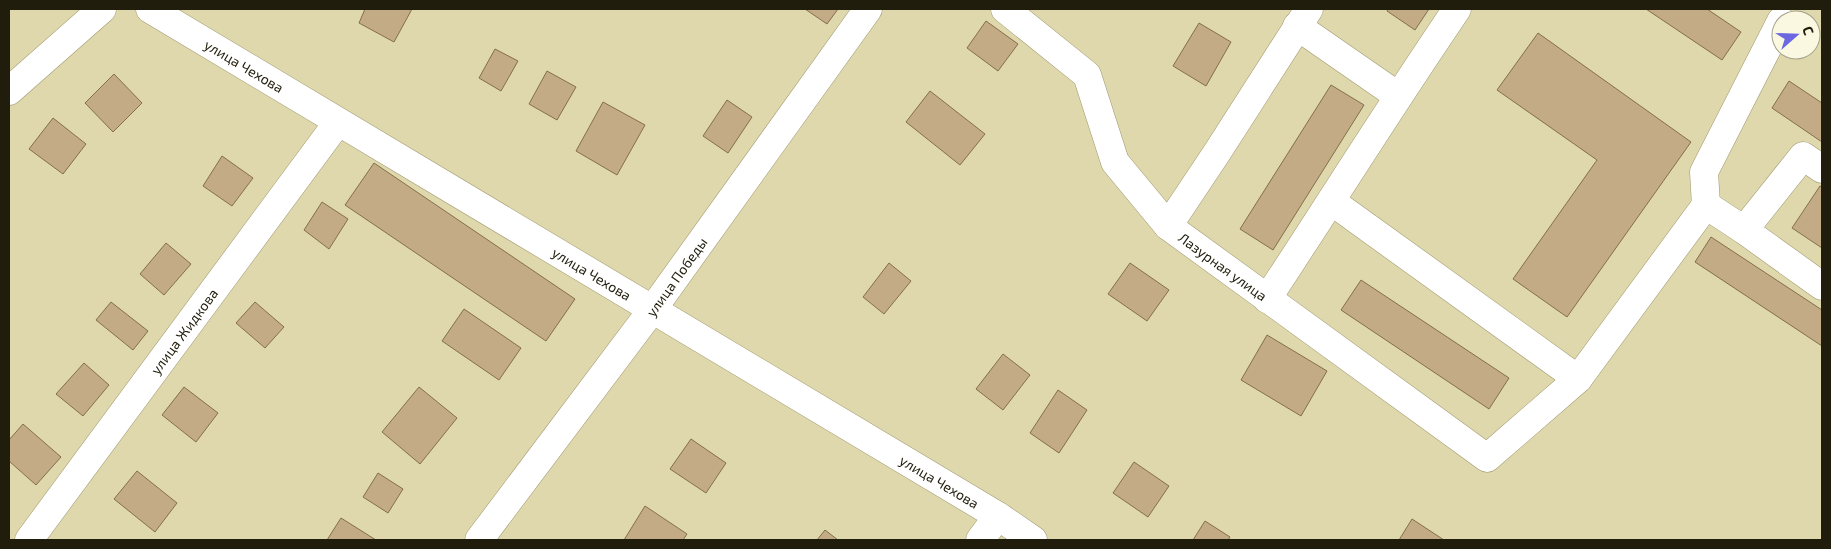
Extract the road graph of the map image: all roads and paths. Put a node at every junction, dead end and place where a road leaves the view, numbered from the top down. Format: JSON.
{"nodes":[{"id":1,"x":102,"y":9,"type":"edge"},
{"id":2,"x":150,"y":9,"type":"edge"},
{"id":3,"x":868,"y":9,"type":"edge"},
{"id":4,"x":1005,"y":9,"type":"edge"},
{"id":5,"x":1457,"y":9,"type":"edge"},
{"id":6,"x":1303,"y":18,"type":"edge"},
{"id":7,"x":1771,"y":41,"type":"edge"},
{"id":8,"x":9,"y":91,"type":"edge"},
{"id":9,"x":1398,"y":96,"type":"junction"},
{"id":10,"x":338,"y":122,"type":"junction"},
{"id":11,"x":1822,"y":169,"type":"edge"},
{"id":12,"x":1332,"y":202,"type":"junction"},
{"id":13,"x":1706,"y":206,"type":"junction"},
{"id":14,"x":1168,"y":226,"type":"junction"},
{"id":15,"x":1744,"y":230,"type":"junction"},
{"id":16,"x":1822,"y":286,"type":"edge"},
{"id":17,"x":1267,"y":299,"type":"junction"},
{"id":18,"x":652,"y":310,"type":"junction"},
{"id":19,"x":1578,"y":379,"type":"junction"},
{"id":20,"x":998,"y":516,"type":"junction"},
{"id":21,"x":29,"y":540,"type":"edge"},
{"id":22,"x":479,"y":540,"type":"edge"},
{"id":23,"x":980,"y":540,"type":"edge"},
{"id":24,"x":1033,"y":540,"type":"edge"}],
"edges":[{"from":1,"to":8,"type":"street"},
{"from":2,"to":10,"type":"street","name":"улица Чехова"},
{"from":3,"to":18,"type":"street","name":"улица Победы"},
{"from":4,"to":14,"type":"street"},
{"from":5,"to":9,"type":"street"},
{"from":6,"to":9,"type":"street"},
{"from":6,"to":14,"type":"street","name":"Лазурная улица"},
{"from":7,"to":13,"type":"street"},
{"from":9,"to":12,"type":"street"},
{"from":10,"to":18,"type":"street","name":"улица Чехова"},
{"from":10,"to":21,"type":"street","name":"улица Жидкова"},
{"from":11,"to":15,"type":"street"},
{"from":12,"to":17,"type":"street"},
{"from":12,"to":19,"type":"street"},
{"from":13,"to":15,"type":"street"},
{"from":13,"to":19,"type":"street"},
{"from":14,"to":17,"type":"street","name":"Лазурная улица"},
{"from":15,"to":16,"type":"street"},
{"from":17,"to":19,"type":"street","name":"Лазурная улица"},
{"from":18,"to":20,"type":"street","name":"улица Чехова"},
{"from":18,"to":22,"type":"street","name":"улица Победы"},
{"from":20,"to":23,"type":"street"},
{"from":20,"to":24,"type":"street","name":"улица Чехова"}]}
